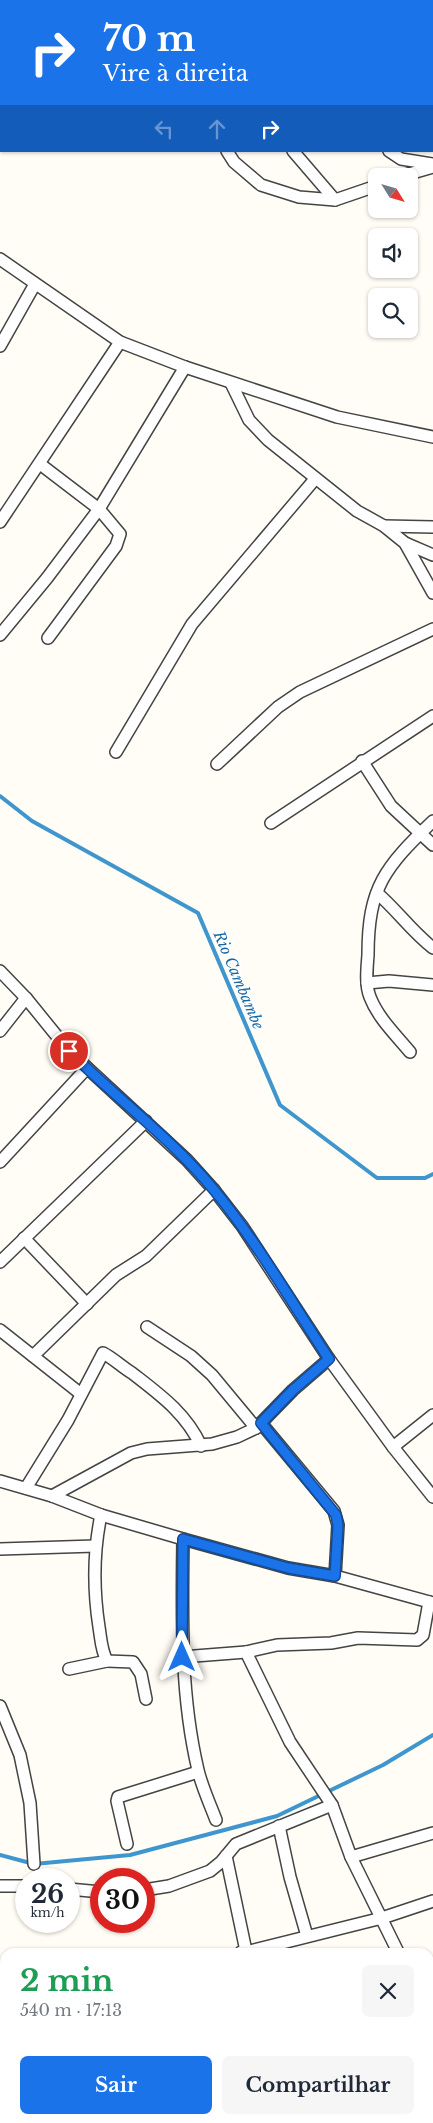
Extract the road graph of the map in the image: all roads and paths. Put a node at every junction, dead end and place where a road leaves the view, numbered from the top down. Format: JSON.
{"nodes":[{"id":1,"x":228,"y":152,"type":"edge"},
{"id":2,"x":294,"y":152,"type":"edge"},
{"id":3,"x":390,"y":152,"type":"edge"},
{"id":4,"x":433,"y":165,"type":"edge"},
{"id":5,"x":418,"y":170,"type":"edge"},
{"id":6,"x":368,"y":189,"type":"edge"},
{"id":7,"x":335,"y":200,"type":"junction"},
{"id":8,"x":0,"y":259,"type":"edge"},
{"id":9,"x":35,"y":284,"type":"junction"},
{"id":10,"x":120,"y":342,"type":"junction"},
{"id":11,"x":0,"y":346,"type":"edge"},
{"id":12,"x":185,"y":368,"type":"junction"},
{"id":13,"x":231,"y":383,"type":"junction"},
{"id":14,"x":433,"y":437,"type":"edge"},
{"id":15,"x":40,"y":464,"type":"junction"},
{"id":16,"x":314,"y":479,"type":"junction"},
{"id":17,"x":99,"y":509,"type":"junction"},
{"id":18,"x":0,"y":522,"type":"edge"},
{"id":19,"x":384,"y":526,"type":"junction"},
{"id":20,"x":433,"y":526,"type":"edge"},
{"id":21,"x":405,"y":543,"type":"junction"},
{"id":22,"x":433,"y":555,"type":"edge"},
{"id":23,"x":433,"y":593,"type":"edge"},
{"id":24,"x":433,"y":629,"type":"edge"},
{"id":25,"x":0,"y":635,"type":"edge"},
{"id":26,"x":48,"y":638,"type":"dead end"},
{"id":27,"x":433,"y":716,"type":"edge"},
{"id":28,"x":116,"y":752,"type":"dead end"},
{"id":29,"x":362,"y":761,"type":"junction"},
{"id":30,"x":217,"y":764,"type":"dead end"},
{"id":31,"x":433,"y":821,"type":"edge"},
{"id":32,"x":271,"y":823,"type":"dead end"},
{"id":33,"x":420,"y":833,"type":"junction"},
{"id":34,"x":433,"y":845,"type":"edge"},
{"id":35,"x":377,"y":893,"type":"junction"},
{"id":36,"x":433,"y":948,"type":"edge"},
{"id":37,"x":0,"y":971,"type":"edge"},
{"id":38,"x":432,"y":982,"type":"edge"},
{"id":39,"x":367,"y":984,"type":"junction"},
{"id":40,"x":26,"y":998,"type":"junction"},
{"id":41,"x":0,"y":1031,"type":"edge"},
{"id":42,"x":410,"y":1052,"type":"dead end"},
{"id":43,"x":87,"y":1068,"type":"junction"},
{"id":44,"x":146,"y":1121,"type":"junction"},
{"id":45,"x":0,"y":1162,"type":"edge"},
{"id":46,"x":214,"y":1190,"type":"junction"},
{"id":47,"x":24,"y":1238,"type":"junction"},
{"id":48,"x":0,"y":1262,"type":"edge"},
{"id":49,"x":87,"y":1304,"type":"junction"},
{"id":50,"x":147,"y":1327,"type":"dead end"},
{"id":51,"x":0,"y":1330,"type":"edge"},
{"id":52,"x":33,"y":1356,"type":"junction"},
{"id":53,"x":329,"y":1359,"type":"junction"},
{"id":54,"x":81,"y":1394,"type":"junction"},
{"id":55,"x":433,"y":1415,"type":"edge"},
{"id":56,"x":258,"y":1425,"type":"junction"},
{"id":57,"x":201,"y":1446,"type":"junction"},
{"id":58,"x":393,"y":1447,"type":"junction"},
{"id":59,"x":0,"y":1481,"type":"edge"},
{"id":60,"x":26,"y":1488,"type":"junction"},
{"id":61,"x":432,"y":1494,"type":"edge"},
{"id":62,"x":52,"y":1496,"type":"junction"},
{"id":63,"x":101,"y":1515,"type":"junction"},
{"id":64,"x":183,"y":1539,"type":"junction"},
{"id":65,"x":95,"y":1546,"type":"junction"},
{"id":66,"x":0,"y":1549,"type":"edge"},
{"id":67,"x":335,"y":1576,"type":"junction"},
{"id":68,"x":431,"y":1602,"type":"edge"},
{"id":69,"x":246,"y":1652,"type":"junction"},
{"id":70,"x":182,"y":1657,"type":"junction"},
{"id":71,"x":107,"y":1661,"type":"junction"},
{"id":72,"x":69,"y":1669,"type":"dead end"},
{"id":73,"x":146,"y":1699,"type":"dead end"},
{"id":74,"x":0,"y":1706,"type":"edge"},
{"id":75,"x":198,"y":1772,"type":"junction"},
{"id":76,"x":332,"y":1805,"type":"junction"},
{"id":77,"x":216,"y":1820,"type":"dead end"},
{"id":78,"x":279,"y":1826,"type":"junction"},
{"id":79,"x":433,"y":1833,"type":"edge"},
{"id":80,"x":127,"y":1844,"type":"dead end"},
{"id":81,"x":226,"y":1856,"type":"junction"},
{"id":82,"x":351,"y":1857,"type":"junction"},
{"id":83,"x":34,"y":1864,"type":"dead end"},
{"id":84,"x":0,"y":1886,"type":"edge"},
{"id":85,"x":15,"y":1886,"type":"edge"},
{"id":86,"x":155,"y":1888,"type":"edge"},
{"id":87,"x":433,"y":1901,"type":"edge"},
{"id":88,"x":382,"y":1918,"type":"junction"},
{"id":89,"x":307,"y":1936,"type":"junction"},
{"id":90,"x":243,"y":1948,"type":"edge"},
{"id":91,"x":260,"y":1948,"type":"edge"},
{"id":92,"x":396,"y":1948,"type":"edge"}],
"edges":[{"from":1,"to":7,"type":"street"},
{"from":2,"to":7,"type":"street"},
{"from":3,"to":4,"type":"street"},
{"from":4,"to":5,"type":"street"},
{"from":6,"to":7,"type":"street"},
{"from":8,"to":9,"type":"street"},
{"from":9,"to":10,"type":"street"},
{"from":9,"to":11,"type":"street"},
{"from":10,"to":12,"type":"street"},
{"from":10,"to":15,"type":"street"},
{"from":12,"to":13,"type":"street"},
{"from":12,"to":17,"type":"street"},
{"from":13,"to":14,"type":"street"},
{"from":13,"to":16,"type":"street"},
{"from":15,"to":17,"type":"street"},
{"from":15,"to":18,"type":"street"},
{"from":16,"to":19,"type":"street"},
{"from":16,"to":28,"type":"street"},
{"from":17,"to":25,"type":"street"},
{"from":17,"to":26,"type":"street"},
{"from":19,"to":20,"type":"street"},
{"from":19,"to":21,"type":"street"},
{"from":21,"to":22,"type":"street"},
{"from":21,"to":23,"type":"street"},
{"from":24,"to":30,"type":"street"},
{"from":27,"to":29,"type":"street"},
{"from":29,"to":32,"type":"street"},
{"from":29,"to":33,"type":"street"},
{"from":31,"to":33,"type":"street"},
{"from":33,"to":34,"type":"street"},
{"from":33,"to":35,"type":"street"},
{"from":35,"to":36,"type":"street"},
{"from":35,"to":39,"type":"street"},
{"from":37,"to":40,"type":"street"},
{"from":38,"to":39,"type":"street"},
{"from":39,"to":42,"type":"street"},
{"from":40,"to":41,"type":"street"},
{"from":40,"to":43,"type":"street"},
{"from":43,"to":44,"type":"street"},
{"from":43,"to":45,"type":"street"},
{"from":44,"to":46,"type":"street"},
{"from":44,"to":47,"type":"street"},
{"from":46,"to":49,"type":"street"},
{"from":46,"to":53,"type":"street"},
{"from":47,"to":48,"type":"street"},
{"from":47,"to":49,"type":"street"},
{"from":49,"to":52,"type":"street"},
{"from":50,"to":56,"type":"street"},
{"from":51,"to":52,"type":"street"},
{"from":52,"to":54,"type":"street"},
{"from":53,"to":56,"type":"street"},
{"from":53,"to":58,"type":"street"},
{"from":54,"to":57,"type":"street"},
{"from":54,"to":60,"type":"street"},
{"from":55,"to":58,"type":"street"},
{"from":56,"to":57,"type":"street"},
{"from":56,"to":67,"type":"street"},
{"from":57,"to":62,"type":"street"},
{"from":58,"to":61,"type":"street"},
{"from":59,"to":60,"type":"street"},
{"from":60,"to":62,"type":"street"},
{"from":62,"to":63,"type":"street"},
{"from":63,"to":64,"type":"street"},
{"from":63,"to":65,"type":"street"},
{"from":64,"to":67,"type":"street"},
{"from":64,"to":70,"type":"street"},
{"from":65,"to":66,"type":"street"},
{"from":65,"to":71,"type":"street"},
{"from":67,"to":68,"type":"street"},
{"from":68,"to":69,"type":"street"},
{"from":69,"to":70,"type":"street"},
{"from":69,"to":76,"type":"street"},
{"from":70,"to":75,"type":"street"},
{"from":71,"to":72,"type":"street"},
{"from":71,"to":73,"type":"street"},
{"from":74,"to":83,"type":"street"},
{"from":75,"to":77,"type":"street"},
{"from":75,"to":80,"type":"street"},
{"from":76,"to":78,"type":"street"},
{"from":76,"to":82,"type":"street"},
{"from":78,"to":81,"type":"street"},
{"from":78,"to":89,"type":"street"},
{"from":79,"to":82,"type":"street"},
{"from":81,"to":86,"type":"street"},
{"from":81,"to":90,"type":"street"},
{"from":82,"to":88,"type":"street"},
{"from":84,"to":85,"type":"street"},
{"from":87,"to":88,"type":"street"},
{"from":88,"to":89,"type":"street"},
{"from":88,"to":92,"type":"street"},
{"from":89,"to":91,"type":"street"}]}
